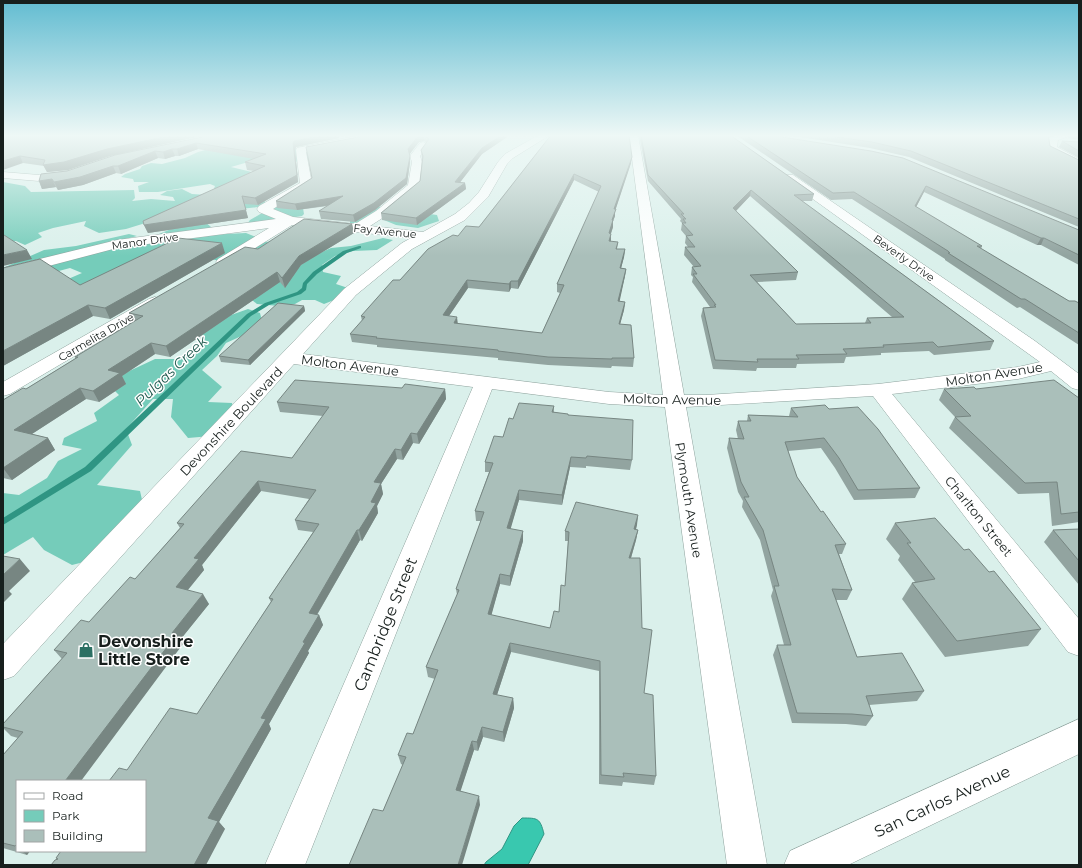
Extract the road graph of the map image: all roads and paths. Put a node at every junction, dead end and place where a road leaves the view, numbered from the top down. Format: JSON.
{"nodes":[{"id":1,"x":9,"y":176,"type":"edge"},
{"id":2,"x":55,"y":176,"type":"edge"},
{"id":3,"x":305,"y":176,"type":"edge"},
{"id":4,"x":415,"y":176,"type":"edge"},
{"id":5,"x":495,"y":176,"type":"edge"},
{"id":6,"x":639,"y":176,"type":"edge"},
{"id":7,"x":786,"y":176,"type":"edge"},
{"id":8,"x":290,"y":221,"type":"junction"},
{"id":9,"x":358,"y":228,"type":"junction"},
{"id":10,"x":426,"y":236,"type":"junction"},
{"id":11,"x":207,"y":272,"type":"edge"},
{"id":12,"x":3,"y":273,"type":"edge"},
{"id":13,"x":166,"y":296,"type":"edge"},
{"id":14,"x":290,"y":358,"type":"junction"},
{"id":15,"x":1054,"y":365,"type":"junction"},
{"id":16,"x":485,"y":382,"type":"junction"},
{"id":17,"x":1079,"y":384,"type":"edge"},
{"id":18,"x":3,"y":390,"type":"edge"},
{"id":19,"x":878,"y":390,"type":"junction"},
{"id":20,"x":674,"y":401,"type":"junction"},
{"id":21,"x":1079,"y":642,"type":"edge"},
{"id":22,"x":3,"y":666,"type":"edge"},
{"id":23,"x":1079,"y":736,"type":"edge"},
{"id":24,"x":286,"y":865,"type":"edge"},
{"id":25,"x":747,"y":865,"type":"edge"},
{"id":26,"x":804,"y":865,"type":"edge"}],
"edges":[{"from":1,"to":2,"type":"street"},
{"from":3,"to":8,"type":"street","name":"Fay Avenue"},
{"from":4,"to":9,"type":"street"},
{"from":5,"to":10,"type":"street","name":"Devonshire Boulevard"},
{"from":6,"to":20,"type":"street","name":"Plymouth Avenue"},
{"from":7,"to":15,"type":"street","name":"Beverly Drive"},
{"from":8,"to":9,"type":"street","name":"Fay Avenue"},
{"from":8,"to":11,"type":"street"},
{"from":8,"to":12,"type":"street","name":"Manor Drive"},
{"from":9,"to":10,"type":"street","name":"Fay Avenue"},
{"from":10,"to":14,"type":"street","name":"Devonshire Boulevard"},
{"from":13,"to":18,"type":"street","name":"Carmelita Drive"},
{"from":14,"to":16,"type":"street","name":"Molton Avenue"},
{"from":14,"to":22,"type":"street","name":"Devonshire Boulevard"},
{"from":15,"to":17,"type":"street","name":"Beverly Drive"},
{"from":15,"to":19,"type":"street","name":"Molton Avenue"},
{"from":16,"to":20,"type":"street","name":"Molton Avenue"},
{"from":16,"to":24,"type":"street","name":"Cambridge Street"},
{"from":19,"to":20,"type":"street","name":"Molton Avenue"},
{"from":19,"to":21,"type":"street","name":"Charlton Street"},
{"from":20,"to":25,"type":"street","name":"Plymouth Avenue"},
{"from":23,"to":26,"type":"street","name":"San Carlos Avenue"}]}
